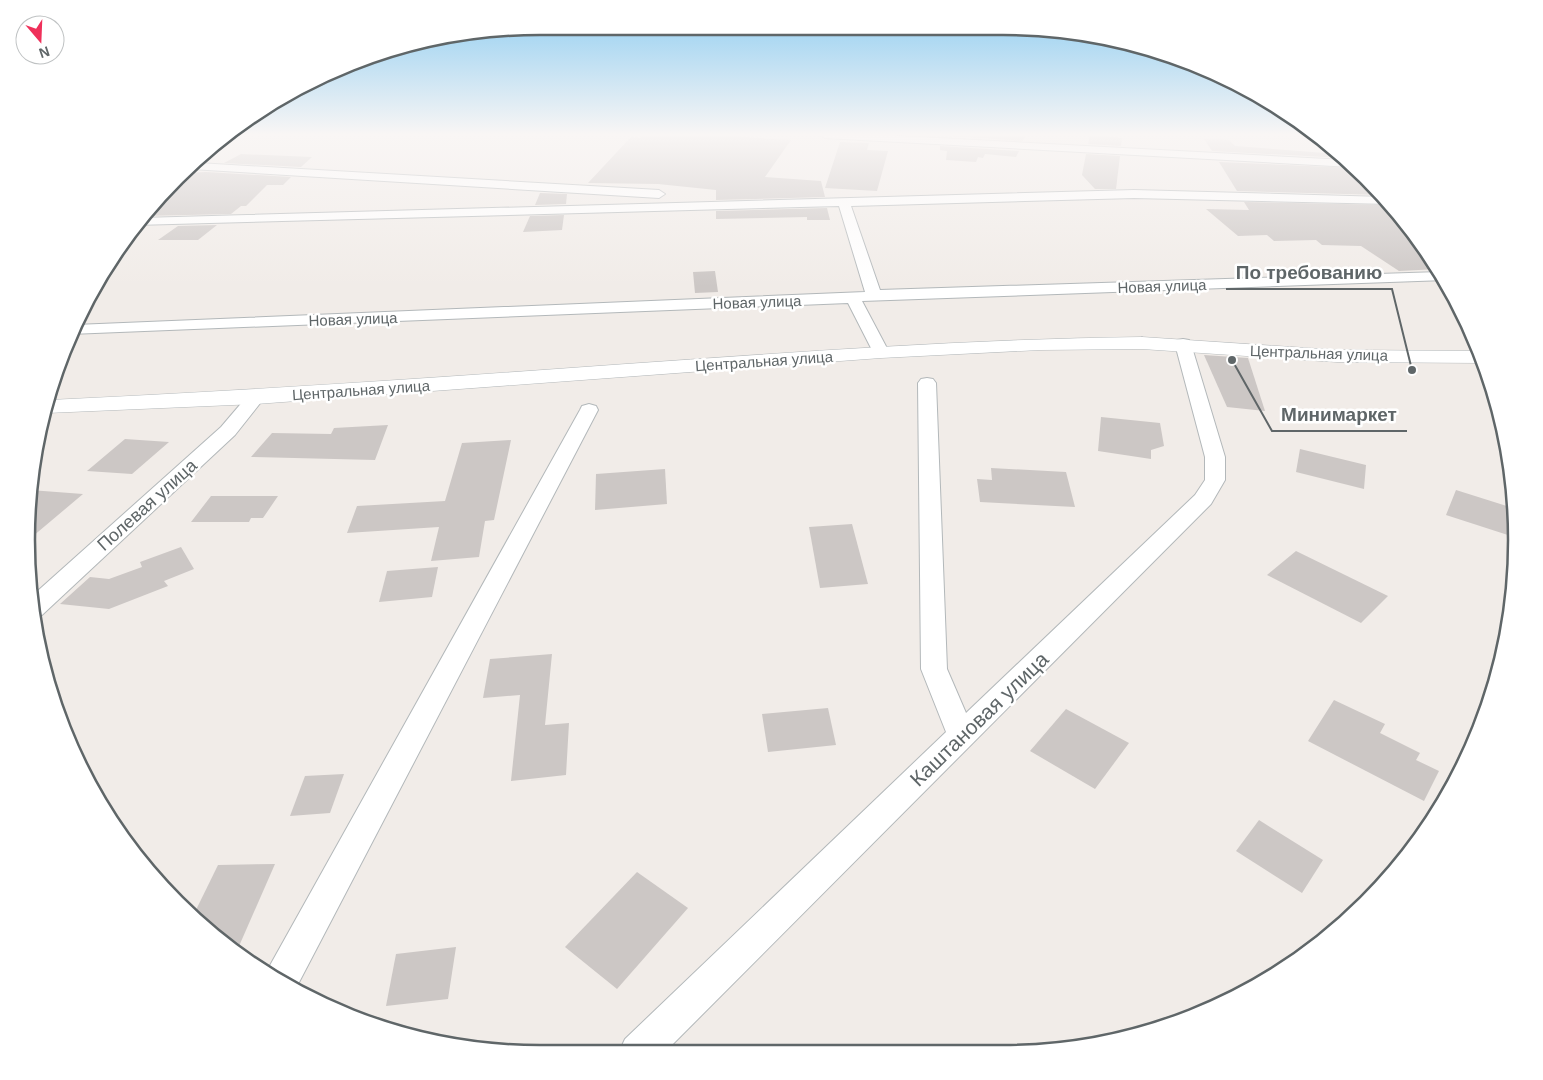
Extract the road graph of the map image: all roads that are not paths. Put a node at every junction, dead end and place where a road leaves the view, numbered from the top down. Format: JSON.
{"nodes":[{"id":1,"x":516,"y":185,"type":"edge"},
{"id":2,"x":1377,"y":201,"type":"edge"},
{"id":3,"x":844,"y":202,"type":"junction"},
{"id":4,"x":808,"y":203,"type":"junction"},
{"id":5,"x":148,"y":222,"type":"edge"},
{"id":6,"x":1433,"y":276,"type":"edge"},
{"id":7,"x":874,"y":295,"type":"junction"},
{"id":8,"x":853,"y":298,"type":"junction"},
{"id":9,"x":81,"y":330,"type":"edge"},
{"id":10,"x":1183,"y":344,"type":"junction"},
{"id":11,"x":881,"y":352,"type":"junction"},
{"id":12,"x":1474,"y":357,"type":"edge"},
{"id":13,"x":927,"y":383,"type":"dead end"},
{"id":14,"x":256,"y":397,"type":"junction"},
{"id":15,"x":52,"y":408,"type":"edge"},
{"id":16,"x":589,"y":410,"type":"dead end"},
{"id":17,"x":39,"y":604,"type":"edge"},
{"id":18,"x":962,"y":736,"type":"junction"},
{"id":19,"x":284,"y":975,"type":"edge"},
{"id":20,"x":645,"y":1045,"type":"edge"}],
"edges":[{"from":1,"to":4,"type":"street"},
{"from":2,"to":3,"type":"street"},
{"from":3,"to":4,"type":"street"},
{"from":3,"to":7,"type":"street"},
{"from":4,"to":5,"type":"street"},
{"from":6,"to":7,"type":"street","name":"Новая улица"},
{"from":7,"to":8,"type":"street","name":"Новая улица"},
{"from":8,"to":9,"type":"street","name":"Новая улица"},
{"from":8,"to":11,"type":"street"},
{"from":10,"to":11,"type":"street","name":"Центральная улица"},
{"from":10,"to":12,"type":"street","name":"Центральная улица"},
{"from":10,"to":18,"type":"street","name":"Каштановая улица"},
{"from":11,"to":14,"type":"street","name":"Центральная улица"},
{"from":13,"to":18,"type":"street"},
{"from":14,"to":15,"type":"street","name":"Центральная улица"},
{"from":14,"to":17,"type":"street","name":"Полевая улица"},
{"from":16,"to":19,"type":"street"},
{"from":18,"to":20,"type":"street","name":"Каштановая улица"}]}
